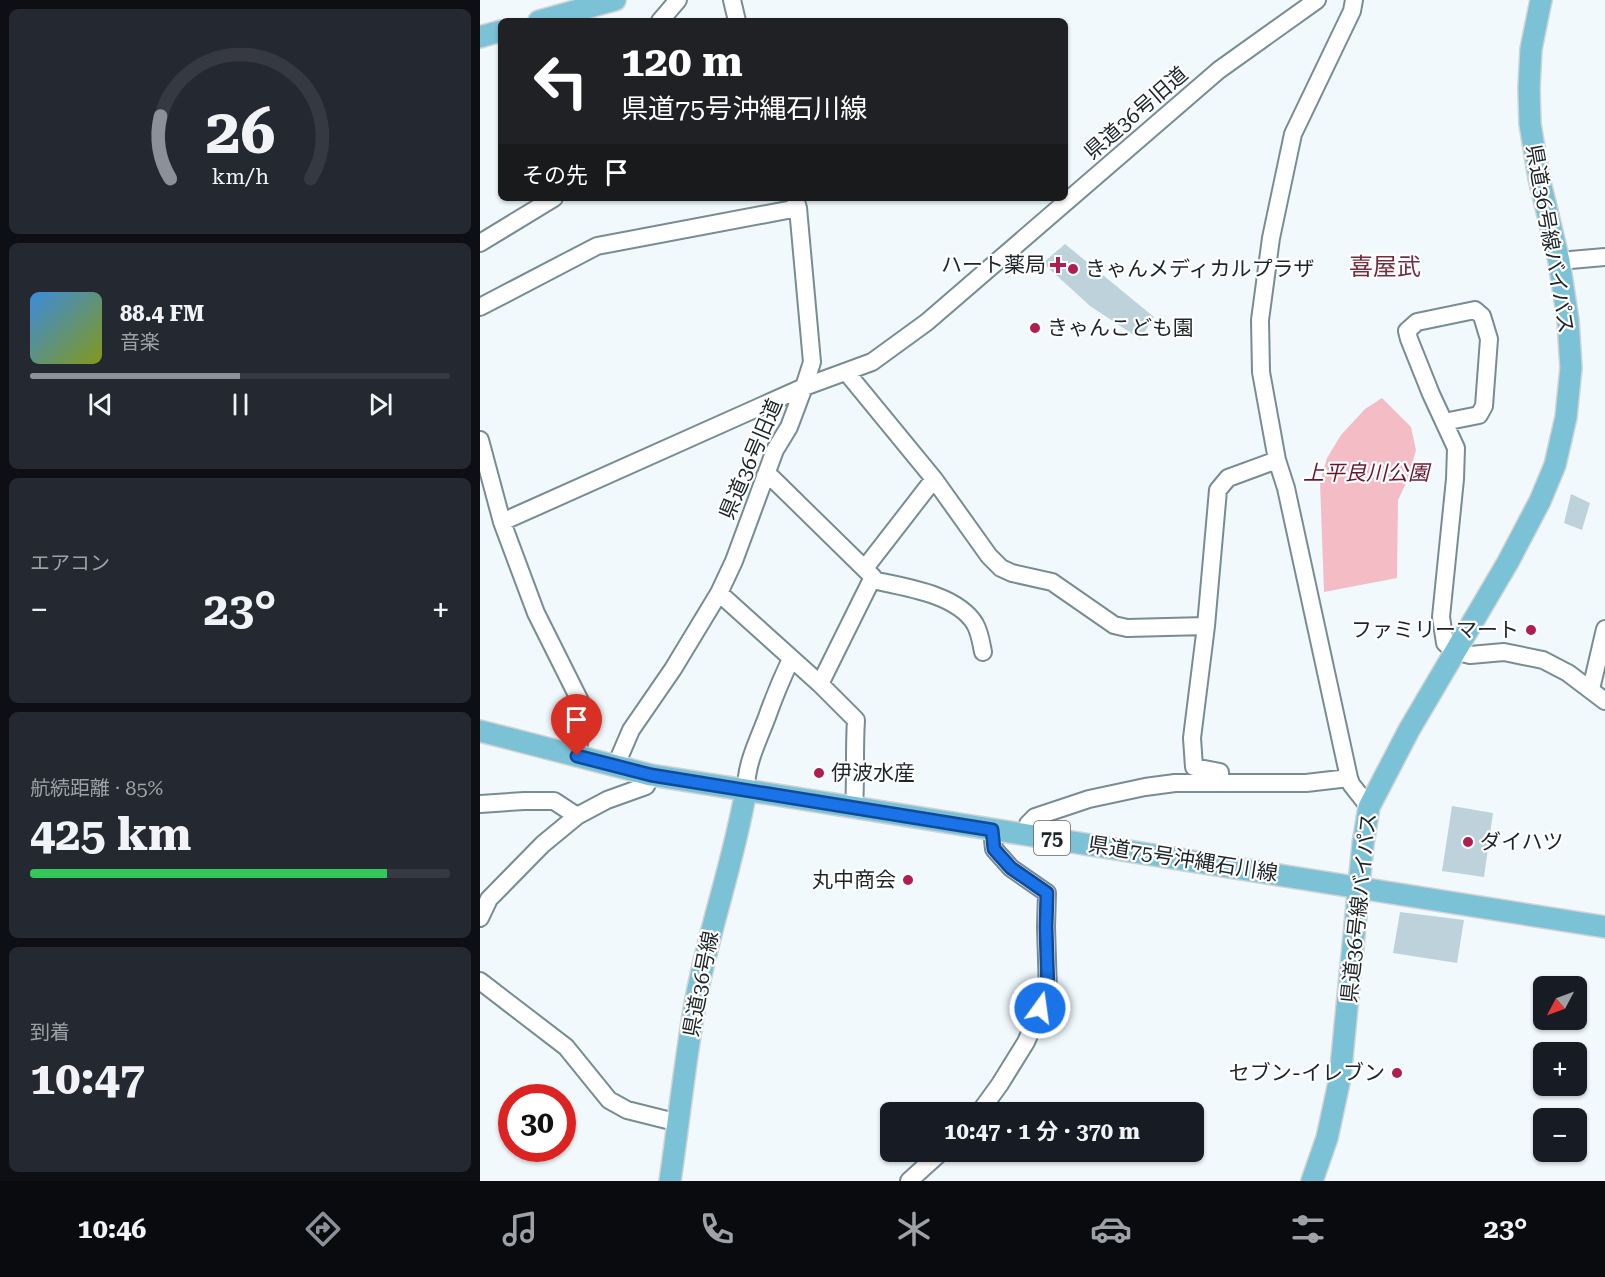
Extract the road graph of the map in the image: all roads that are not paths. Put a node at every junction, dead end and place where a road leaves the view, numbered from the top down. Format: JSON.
{"nodes":[{"id":1,"x":615,"y":0,"type":"edge"},
{"id":2,"x":678,"y":0,"type":"edge"},
{"id":3,"x":732,"y":0,"type":"edge"},
{"id":4,"x":1317,"y":0,"type":"edge"},
{"id":5,"x":1354,"y":0,"type":"edge"},
{"id":6,"x":1541,"y":0,"type":"edge"},
{"id":7,"x":550,"y":18,"type":"edge"},
{"id":8,"x":663,"y":18,"type":"edge"},
{"id":9,"x":736,"y":18,"type":"edge"},
{"id":10,"x":498,"y":32,"type":"edge"},
{"id":11,"x":480,"y":37,"type":"edge"},
{"id":12,"x":549,"y":201,"type":"edge"},
{"id":13,"x":1068,"y":201,"type":"edge"},
{"id":14,"x":1068,"y":201,"type":"edge"},
{"id":15,"x":796,"y":203,"type":"edge"},
{"id":16,"x":480,"y":243,"type":"edge"},
{"id":17,"x":1605,"y":257,"type":"edge"},
{"id":18,"x":1558,"y":261,"type":"junction"},
{"id":19,"x":480,"y":307,"type":"edge"},
{"id":20,"x":847,"y":373,"type":"junction"},
{"id":21,"x":804,"y":387,"type":"junction"},
{"id":22,"x":1444,"y":422,"type":"junction"},
{"id":23,"x":480,"y":440,"type":"edge"},
{"id":24,"x":1277,"y":460,"type":"junction"},
{"id":25,"x":765,"y":476,"type":"junction"},
{"id":26,"x":934,"y":479,"type":"junction"},
{"id":27,"x":502,"y":522,"type":"junction"},
{"id":28,"x":869,"y":574,"type":"junction"},
{"id":29,"x":719,"y":593,"type":"junction"},
{"id":30,"x":1206,"y":626,"type":"junction"},
{"id":31,"x":1605,"y":629,"type":"edge"},
{"id":32,"x":1454,"y":651,"type":"junction"},
{"id":33,"x":982,"y":652,"type":"dead end"},
{"id":34,"x":791,"y":659,"type":"junction"},
{"id":35,"x":820,"y":684,"type":"junction"},
{"id":36,"x":1591,"y":689,"type":"junction"},
{"id":37,"x":1605,"y":701,"type":"edge"},
{"id":38,"x":480,"y":731,"type":"edge"},
{"id":39,"x":577,"y":756,"type":"junction"},
{"id":40,"x":616,"y":765,"type":"junction"},
{"id":41,"x":651,"y":775,"type":"junction"},
{"id":42,"x":1349,"y":778,"type":"junction"},
{"id":43,"x":1220,"y":782,"type":"junction"},
{"id":44,"x":746,"y":790,"type":"junction"},
{"id":45,"x":480,"y":804,"type":"edge"},
{"id":46,"x":854,"y":807,"type":"junction"},
{"id":47,"x":1369,"y":807,"type":"junction"},
{"id":48,"x":577,"y":816,"type":"junction"},
{"id":49,"x":992,"y":830,"type":"junction"},
{"id":50,"x":1025,"y":834,"type":"junction"},
{"id":51,"x":1359,"y":888,"type":"junction"},
{"id":52,"x":480,"y":918,"type":"edge"},
{"id":53,"x":1605,"y":927,"type":"edge"},
{"id":54,"x":480,"y":981,"type":"edge"},
{"id":55,"x":987,"y":1102,"type":"edge"},
{"id":56,"x":679,"y":1123,"type":"junction"},
{"id":57,"x":930,"y":1162,"type":"edge"},
{"id":58,"x":670,"y":1181,"type":"edge"},
{"id":59,"x":909,"y":1181,"type":"edge"},
{"id":60,"x":1312,"y":1181,"type":"edge"}],
"edges":[{"from":1,"to":7,"type":"main road"},
{"from":2,"to":8,"type":"street"},
{"from":3,"to":9,"type":"street"},
{"from":4,"to":13,"type":"street","name":"県道36号旧道"},
{"from":5,"to":24,"type":"street"},
{"from":6,"to":18,"type":"main road","name":"県道36号線バイパス"},
{"from":10,"to":11,"type":"main road"},
{"from":12,"to":16,"type":"street"},
{"from":14,"to":20,"type":"street","name":"県道36号旧道"},
{"from":15,"to":19,"type":"street"},
{"from":15,"to":21,"type":"street"},
{"from":17,"to":18,"type":"street"},
{"from":18,"to":32,"type":"main road","name":"県道36号線バイパス"},
{"from":20,"to":21,"type":"street","name":"県道36号旧道"},
{"from":20,"to":26,"type":"street"},
{"from":21,"to":25,"type":"street","name":"県道36号旧道"},
{"from":21,"to":27,"type":"street"},
{"from":22,"to":22,"type":"street"},
{"from":22,"to":32,"type":"street"},
{"from":23,"to":27,"type":"street"},
{"from":24,"to":30,"type":"street"},
{"from":24,"to":42,"type":"street"},
{"from":25,"to":28,"type":"street"},
{"from":25,"to":29,"type":"street","name":"県道36号旧道"},
{"from":26,"to":28,"type":"street"},
{"from":26,"to":30,"type":"street"},
{"from":27,"to":39,"type":"street"},
{"from":28,"to":33,"type":"street"},
{"from":28,"to":35,"type":"street"},
{"from":29,"to":34,"type":"street"},
{"from":29,"to":40,"type":"street","name":"県道36号旧道"},
{"from":30,"to":43,"type":"street"},
{"from":31,"to":36,"type":"street"},
{"from":32,"to":36,"type":"street"},
{"from":32,"to":47,"type":"main road","name":"県道36号線バイパス"},
{"from":34,"to":35,"type":"street"},
{"from":34,"to":44,"type":"street"},
{"from":35,"to":46,"type":"street"},
{"from":36,"to":37,"type":"street"},
{"from":38,"to":39,"type":"main road","name":"県道75号沖縄石川線","number":"75"},
{"from":39,"to":40,"type":"main road","name":"県道75号沖縄石川線","number":"75"},
{"from":40,"to":41,"type":"main road","name":"県道75号沖縄石川線","number":"75"},
{"from":41,"to":44,"type":"main road","name":"県道75号沖縄石川線","number":"75"},
{"from":41,"to":48,"type":"street"},
{"from":42,"to":43,"type":"street"},
{"from":42,"to":47,"type":"street"},
{"from":43,"to":50,"type":"street"},
{"from":44,"to":46,"type":"main road","name":"県道75号沖縄石川線","number":"75"},
{"from":44,"to":56,"type":"main road","name":"県道36号線"},
{"from":45,"to":48,"type":"street"},
{"from":46,"to":49,"type":"main road","name":"県道75号沖縄石川線","number":"75"},
{"from":47,"to":51,"type":"main road","name":"県道36号線バイパス"},
{"from":48,"to":52,"type":"street"},
{"from":49,"to":50,"type":"main road","name":"県道75号沖縄石川線","number":"75"},
{"from":49,"to":55,"type":"street"},
{"from":50,"to":51,"type":"main road","name":"県道75号沖縄石川線","number":"75"},
{"from":51,"to":53,"type":"main road","name":"県道75号沖縄石川線","number":"75"},
{"from":51,"to":60,"type":"main road","name":"県道36号線バイパス"},
{"from":54,"to":56,"type":"street"},
{"from":56,"to":58,"type":"main road","name":"県道36号線"},
{"from":57,"to":59,"type":"street"}]}
